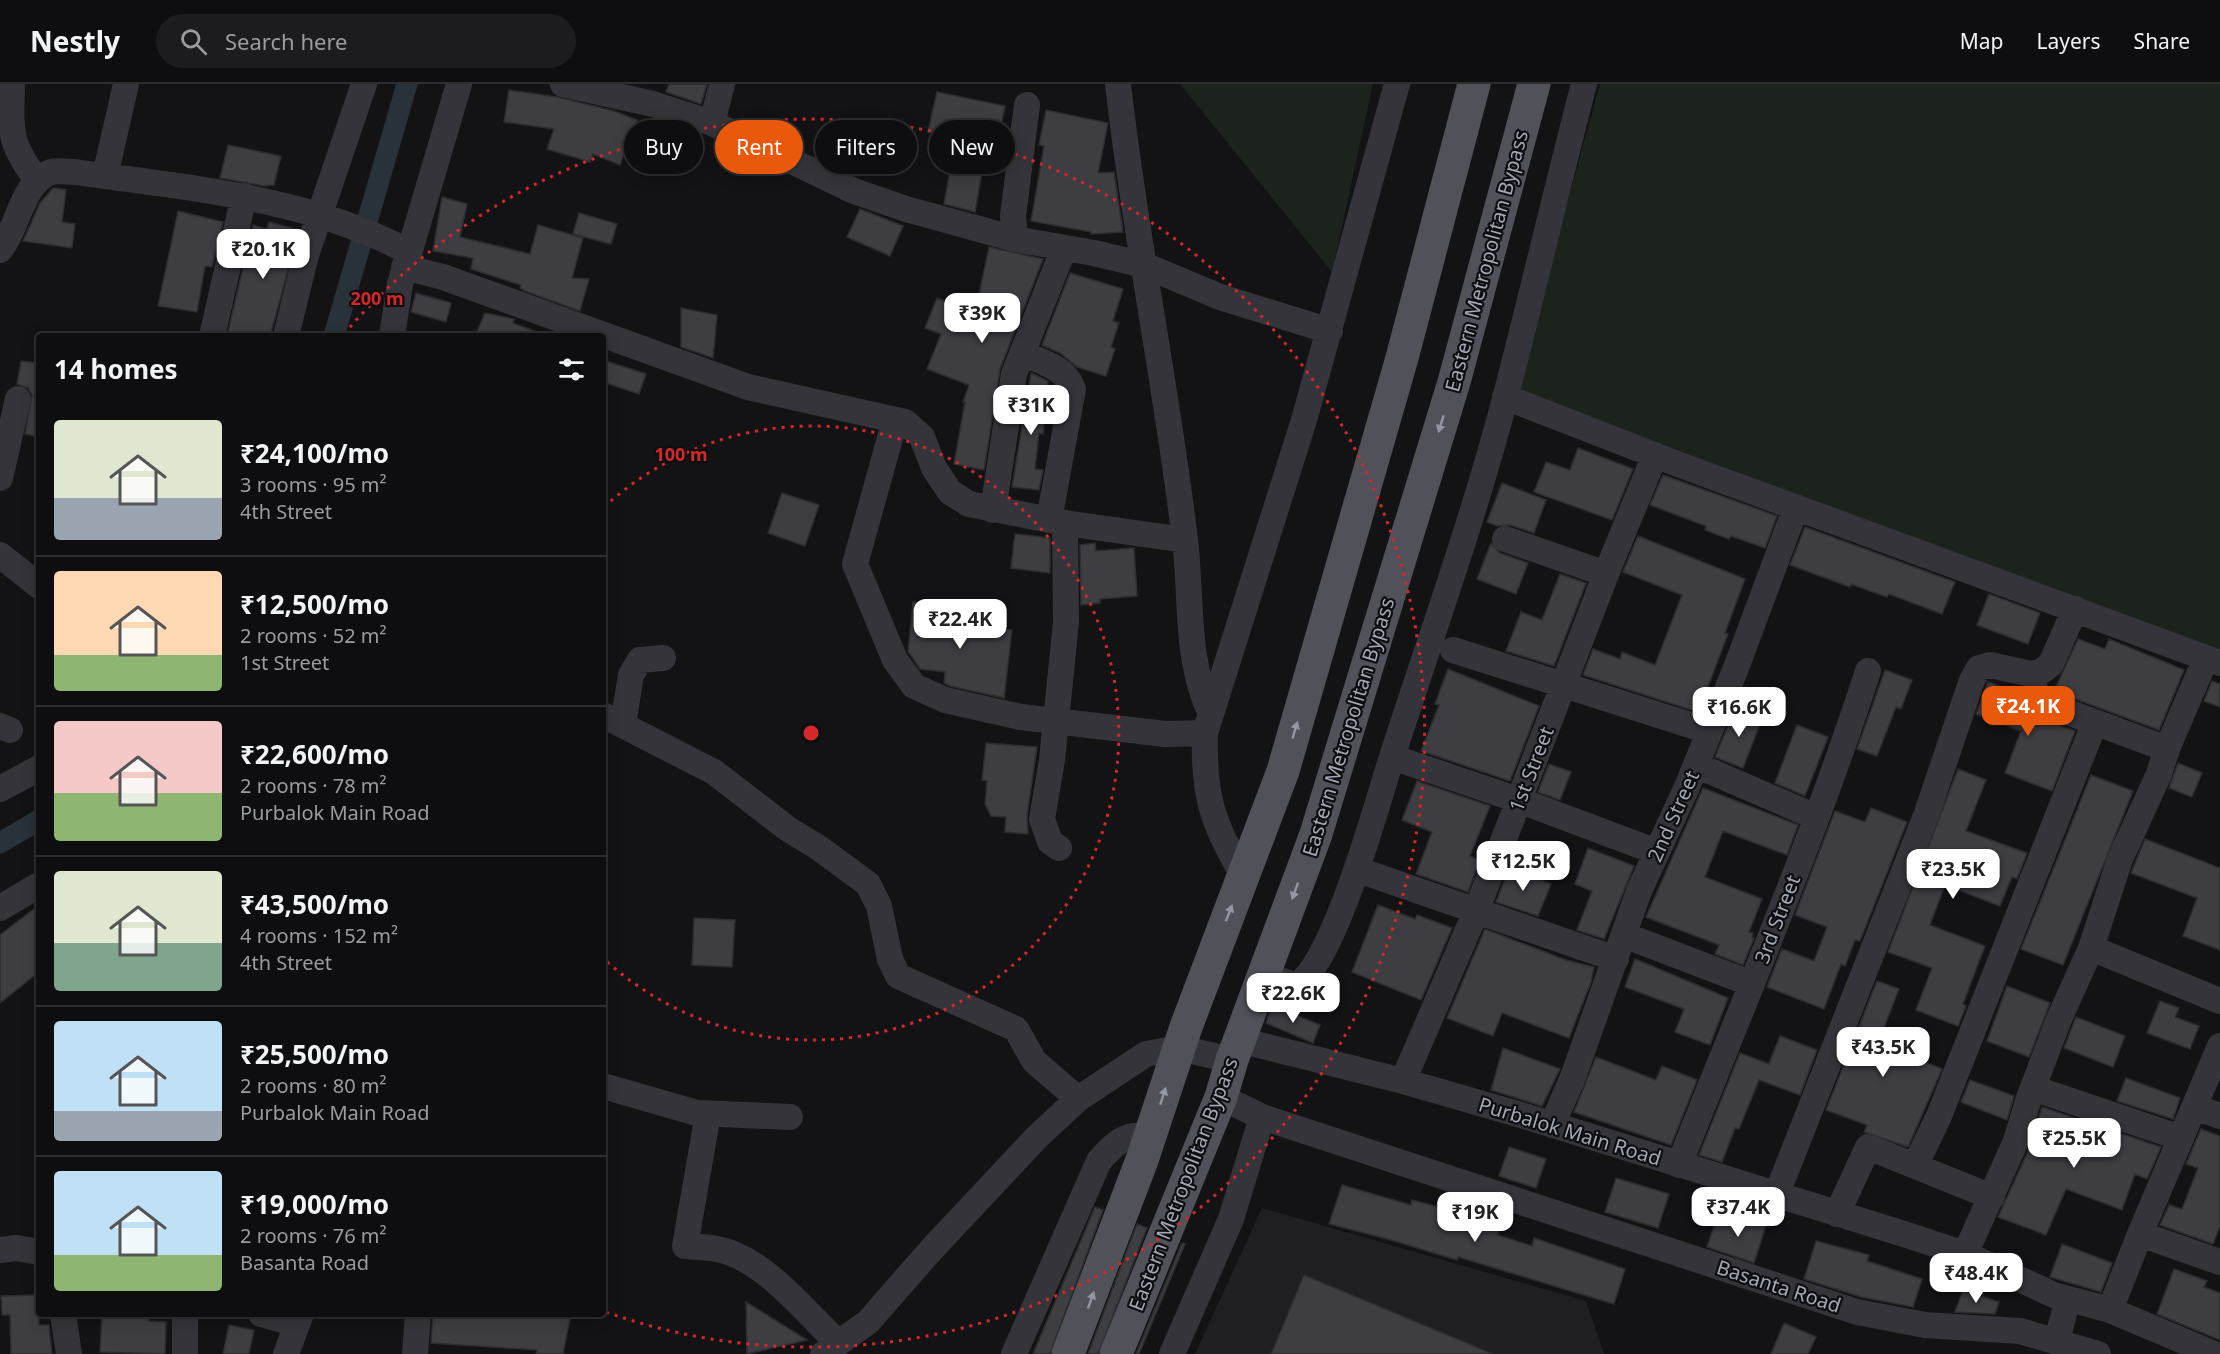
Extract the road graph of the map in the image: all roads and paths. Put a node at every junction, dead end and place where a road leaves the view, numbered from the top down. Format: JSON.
{"nodes":[{"id":1,"x":12,"y":84,"type":"edge"},
{"id":2,"x":126,"y":84,"type":"edge"},
{"id":3,"x":364,"y":84,"type":"edge"},
{"id":4,"x":459,"y":84,"type":"edge"},
{"id":5,"x":563,"y":84,"type":"edge"},
{"id":6,"x":722,"y":84,"type":"edge"},
{"id":7,"x":1118,"y":84,"type":"edge"},
{"id":8,"x":1397,"y":84,"type":"edge"},
{"id":9,"x":1474,"y":84,"type":"edge"},
{"id":10,"x":1534,"y":84,"type":"edge"},
{"id":11,"x":1584,"y":84,"type":"edge"},
{"id":12,"x":1027,"y":105,"type":"dead end"},
{"id":13,"x":712,"y":123,"type":"junction"},
{"id":14,"x":105,"y":176,"type":"junction"},
{"id":15,"x":37,"y":180,"type":"junction"},
{"id":16,"x":244,"y":196,"type":"junction"},
{"id":17,"x":329,"y":220,"type":"junction"},
{"id":18,"x":1015,"y":239,"type":"junction"},
{"id":19,"x":1064,"y":248,"type":"junction"},
{"id":20,"x":0,"y":250,"type":"edge"},
{"id":21,"x":407,"y":260,"type":"junction"},
{"id":22,"x":1144,"y":265,"type":"junction"},
{"id":23,"x":1330,"y":331,"type":"junction"},
{"id":24,"x":213,"y":333,"type":"edge"},
{"id":25,"x":287,"y":333,"type":"edge"},
{"id":26,"x":393,"y":333,"type":"edge"},
{"id":27,"x":598,"y":333,"type":"edge"},
{"id":28,"x":606,"y":336,"type":"edge"},
{"id":29,"x":1022,"y":353,"type":"junction"},
{"id":30,"x":1505,"y":397,"type":"junction"},
{"id":31,"x":18,"y":399,"type":"dead end"},
{"id":32,"x":895,"y":420,"type":"junction"},
{"id":33,"x":1655,"y":455,"type":"junction"},
{"id":34,"x":0,"y":478,"type":"edge"},
{"id":35,"x":1796,"y":507,"type":"junction"},
{"id":36,"x":993,"y":510,"type":"junction"},
{"id":37,"x":1057,"y":521,"type":"junction"},
{"id":38,"x":1505,"y":539,"type":"dead end"},
{"id":39,"x":1185,"y":540,"type":"junction"},
{"id":40,"x":0,"y":555,"type":"edge"},
{"id":41,"x":1606,"y":573,"type":"junction"},
{"id":42,"x":36,"y":576,"type":"edge"},
{"id":43,"x":2075,"y":609,"type":"junction"},
{"id":44,"x":1453,"y":650,"type":"dead end"},
{"id":45,"x":663,"y":658,"type":"dead end"},
{"id":46,"x":2213,"y":661,"type":"edge"},
{"id":47,"x":1868,"y":671,"type":"dead end"},
{"id":48,"x":2031,"y":674,"type":"junction"},
{"id":49,"x":1564,"y":683,"type":"junction"},
{"id":50,"x":613,"y":720,"type":"edge"},
{"id":51,"x":1056,"y":722,"type":"junction"},
{"id":52,"x":2095,"y":722,"type":"junction"},
{"id":53,"x":1208,"y":724,"type":"junction"},
{"id":54,"x":1709,"y":731,"type":"junction"},
{"id":55,"x":2167,"y":749,"type":"junction"},
{"id":56,"x":1392,"y":757,"type":"junction"},
{"id":57,"x":1696,"y":765,"type":"junction"},
{"id":58,"x":36,"y":770,"type":"edge"},
{"id":59,"x":0,"y":789,"type":"edge"},
{"id":60,"x":1518,"y":800,"type":"junction"},
{"id":61,"x":1816,"y":818,"type":"junction"},
{"id":62,"x":1059,"y":848,"type":"dead end"},
{"id":63,"x":1657,"y":852,"type":"junction"},
{"id":64,"x":1244,"y":874,"type":"junction"},
{"id":65,"x":1370,"y":874,"type":"dead end"},
{"id":66,"x":36,"y":891,"type":"edge"},
{"id":67,"x":0,"y":908,"type":"edge"},
{"id":68,"x":1477,"y":909,"type":"junction"},
{"id":69,"x":1620,"y":947,"type":"junction"},
{"id":70,"x":2091,"y":948,"type":"junction"},
{"id":71,"x":1264,"y":974,"type":"junction"},
{"id":72,"x":1752,"y":984,"type":"junction"},
{"id":73,"x":2220,"y":1001,"type":"edge"},
{"id":74,"x":2220,"y":1046,"type":"edge"},
{"id":75,"x":1179,"y":1048,"type":"junction"},
{"id":76,"x":1243,"y":1049,"type":"junction"},
{"id":77,"x":1404,"y":1081,"type":"junction"},
{"id":78,"x":606,"y":1087,"type":"edge"},
{"id":79,"x":2033,"y":1088,"type":"junction"},
{"id":80,"x":1221,"y":1097,"type":"junction"},
{"id":81,"x":1078,"y":1099,"type":"junction"},
{"id":82,"x":2195,"y":1107,"type":"junction"},
{"id":83,"x":708,"y":1114,"type":"junction"},
{"id":84,"x":2220,"y":1116,"type":"edge"},
{"id":85,"x":790,"y":1117,"type":"dead end"},
{"id":86,"x":1262,"y":1117,"type":"junction"},
{"id":87,"x":1552,"y":1125,"type":"junction"},
{"id":88,"x":1149,"y":1138,"type":"junction"},
{"id":89,"x":2181,"y":1138,"type":"junction"},
{"id":90,"x":1679,"y":1165,"type":"junction"},
{"id":91,"x":1915,"y":1166,"type":"junction"},
{"id":92,"x":1776,"y":1196,"type":"junction"},
{"id":93,"x":1992,"y":1197,"type":"junction"},
{"id":94,"x":1837,"y":1214,"type":"junction"},
{"id":95,"x":2140,"y":1234,"type":"junction"},
{"id":96,"x":0,"y":1250,"type":"edge"},
{"id":97,"x":36,"y":1251,"type":"edge"},
{"id":98,"x":1965,"y":1254,"type":"junction"},
{"id":99,"x":2220,"y":1262,"type":"edge"},
{"id":100,"x":2068,"y":1299,"type":"junction"},
{"id":101,"x":2110,"y":1310,"type":"junction"},
{"id":102,"x":63,"y":1317,"type":"edge"},
{"id":103,"x":185,"y":1317,"type":"edge"},
{"id":104,"x":284,"y":1317,"type":"edge"},
{"id":105,"x":418,"y":1317,"type":"edge"},
{"id":106,"x":299,"y":1319,"type":"edge"},
{"id":107,"x":2057,"y":1340,"type":"junction"},
{"id":108,"x":830,"y":1348,"type":"edge"},
{"id":109,"x":69,"y":1354,"type":"edge"},
{"id":110,"x":185,"y":1354,"type":"edge"},
{"id":111,"x":286,"y":1354,"type":"edge"},
{"id":112,"x":415,"y":1354,"type":"edge"},
{"id":113,"x":422,"y":1354,"type":"edge"},
{"id":114,"x":1014,"y":1354,"type":"edge"},
{"id":115,"x":1068,"y":1354,"type":"edge"},
{"id":116,"x":1116,"y":1354,"type":"edge"},
{"id":117,"x":1172,"y":1354,"type":"edge"},
{"id":118,"x":2098,"y":1354,"type":"edge"},
{"id":119,"x":2214,"y":1354,"type":"edge"}],
"edges":[{"from":1,"to":15,"type":"street"},
{"from":2,"to":14,"type":"street"},
{"from":3,"to":17,"type":"street"},
{"from":4,"to":21,"type":"street"},
{"from":5,"to":13,"type":"street"},
{"from":6,"to":13,"type":"street"},
{"from":7,"to":22,"type":"street"},
{"from":8,"to":23,"type":"street"},
{"from":64,"to":9,"type":"main road","one_way":true},
{"from":10,"to":71,"type":"main road","name":"Eastern Metropolitan Bypass","one_way":true},
{"from":11,"to":30,"type":"street"},
{"from":12,"to":18,"type":"street"},
{"from":13,"to":18,"type":"street"},
{"from":14,"to":15,"type":"street"},
{"from":14,"to":16,"type":"street"},
{"from":15,"to":20,"type":"street"},
{"from":16,"to":17,"type":"street"},
{"from":16,"to":24,"type":"street"},
{"from":17,"to":21,"type":"street"},
{"from":17,"to":25,"type":"street"},
{"from":18,"to":19,"type":"street"},
{"from":19,"to":22,"type":"street"},
{"from":19,"to":29,"type":"street"},
{"from":21,"to":26,"type":"street"},
{"from":21,"to":27,"type":"street"},
{"from":22,"to":23,"type":"street"},
{"from":22,"to":39,"type":"street"},
{"from":23,"to":53,"type":"street"},
{"from":28,"to":32,"type":"street"},
{"from":29,"to":36,"type":"street"},
{"from":29,"to":37,"type":"street"},
{"from":30,"to":33,"type":"street"},
{"from":30,"to":56,"type":"street"},
{"from":31,"to":34,"type":"street"},
{"from":32,"to":36,"type":"street"},
{"from":32,"to":51,"type":"street"},
{"from":33,"to":35,"type":"street"},
{"from":33,"to":41,"type":"street","name":"1st Street"},
{"from":35,"to":43,"type":"street"},
{"from":35,"to":54,"type":"street","name":"2nd Street"},
{"from":36,"to":37,"type":"street"},
{"from":37,"to":39,"type":"street"},
{"from":37,"to":51,"type":"street"},
{"from":38,"to":41,"type":"street"},
{"from":39,"to":53,"type":"street"},
{"from":40,"to":42,"type":"street"},
{"from":41,"to":49,"type":"street","name":"1st Street"},
{"from":43,"to":46,"type":"street"},
{"from":43,"to":48,"type":"street"},
{"from":44,"to":49,"type":"street"},
{"from":45,"to":50,"type":"street"},
{"from":46,"to":55,"type":"street"},
{"from":47,"to":61,"type":"street","name":"3rd Street"},
{"from":48,"to":52,"type":"street"},
{"from":48,"to":92,"type":"street"},
{"from":49,"to":54,"type":"street"},
{"from":49,"to":60,"type":"street","name":"1st Street"},
{"from":50,"to":81,"type":"street"},
{"from":51,"to":53,"type":"street"},
{"from":51,"to":62,"type":"street"},
{"from":52,"to":55,"type":"street"},
{"from":52,"to":91,"type":"street"},
{"from":53,"to":64,"type":"street"},
{"from":54,"to":57,"type":"street","name":"2nd Street"},
{"from":55,"to":70,"type":"street"},
{"from":56,"to":60,"type":"street"},
{"from":56,"to":71,"type":"street"},
{"from":57,"to":61,"type":"street"},
{"from":57,"to":63,"type":"street","name":"2nd Street"},
{"from":58,"to":59,"type":"street"},
{"from":60,"to":63,"type":"street"},
{"from":60,"to":68,"type":"street","name":"1st Street"},
{"from":61,"to":72,"type":"street","name":"3rd Street"},
{"from":63,"to":69,"type":"street","name":"2nd Street"},
{"from":75,"to":64,"type":"main road","one_way":true},
{"from":65,"to":68,"type":"street"},
{"from":66,"to":67,"type":"street"},
{"from":68,"to":69,"type":"street"},
{"from":68,"to":77,"type":"street","name":"1st Street"},
{"from":69,"to":72,"type":"street"},
{"from":69,"to":87,"type":"street","name":"2nd Street"},
{"from":70,"to":73,"type":"street"},
{"from":70,"to":79,"type":"street"},
{"from":71,"to":76,"type":"main road","name":"Eastern Metropolitan Bypass"},
{"from":72,"to":90,"type":"street","name":"3rd Street"},
{"from":74,"to":82,"type":"street"},
{"from":75,"to":76,"type":"street","name":"Purbalok Main Road"},
{"from":75,"to":81,"type":"street"},
{"from":88,"to":75,"type":"main road","one_way":true},
{"from":76,"to":77,"type":"street","name":"Purbalok Main Road"},
{"from":76,"to":80,"type":"main road","name":"Eastern Metropolitan Bypass"},
{"from":77,"to":87,"type":"street","name":"Purbalok Main Road"},
{"from":78,"to":83,"type":"street"},
{"from":79,"to":89,"type":"street"},
{"from":79,"to":93,"type":"street"},
{"from":80,"to":86,"type":"street","name":"Basanta Road"},
{"from":80,"to":116,"type":"main road","name":"Eastern Metropolitan Bypass"},
{"from":81,"to":108,"type":"street"},
{"from":82,"to":84,"type":"street"},
{"from":82,"to":89,"type":"street"},
{"from":83,"to":85,"type":"street"},
{"from":83,"to":108,"type":"street"},
{"from":86,"to":107,"type":"street","name":"Basanta Road"},
{"from":86,"to":117,"type":"street"},
{"from":87,"to":90,"type":"street","name":"Purbalok Main Road"},
{"from":88,"to":114,"type":"street"},
{"from":115,"to":88,"type":"main road","one_way":true},
{"from":89,"to":95,"type":"street"},
{"from":90,"to":92,"type":"street","name":"Purbalok Main Road"},
{"from":91,"to":93,"type":"street"},
{"from":91,"to":94,"type":"street"},
{"from":92,"to":94,"type":"street","name":"Purbalok Main Road"},
{"from":93,"to":98,"type":"street"},
{"from":94,"to":98,"type":"street","name":"Purbalok Main Road"},
{"from":95,"to":99,"type":"street"},
{"from":95,"to":101,"type":"street"},
{"from":96,"to":97,"type":"street"},
{"from":98,"to":100,"type":"street","name":"Purbalok Main Road"},
{"from":100,"to":101,"type":"street","name":"Purbalok Main Road"},
{"from":100,"to":107,"type":"street"},
{"from":101,"to":119,"type":"street","name":"Purbalok Main Road"},
{"from":102,"to":109,"type":"street"},
{"from":103,"to":110,"type":"street"},
{"from":104,"to":106,"type":"street"},
{"from":105,"to":112,"type":"street"},
{"from":106,"to":111,"type":"street"},
{"from":107,"to":118,"type":"street","name":"Basanta Road"},
{"from":112,"to":113,"type":"street"}]}
